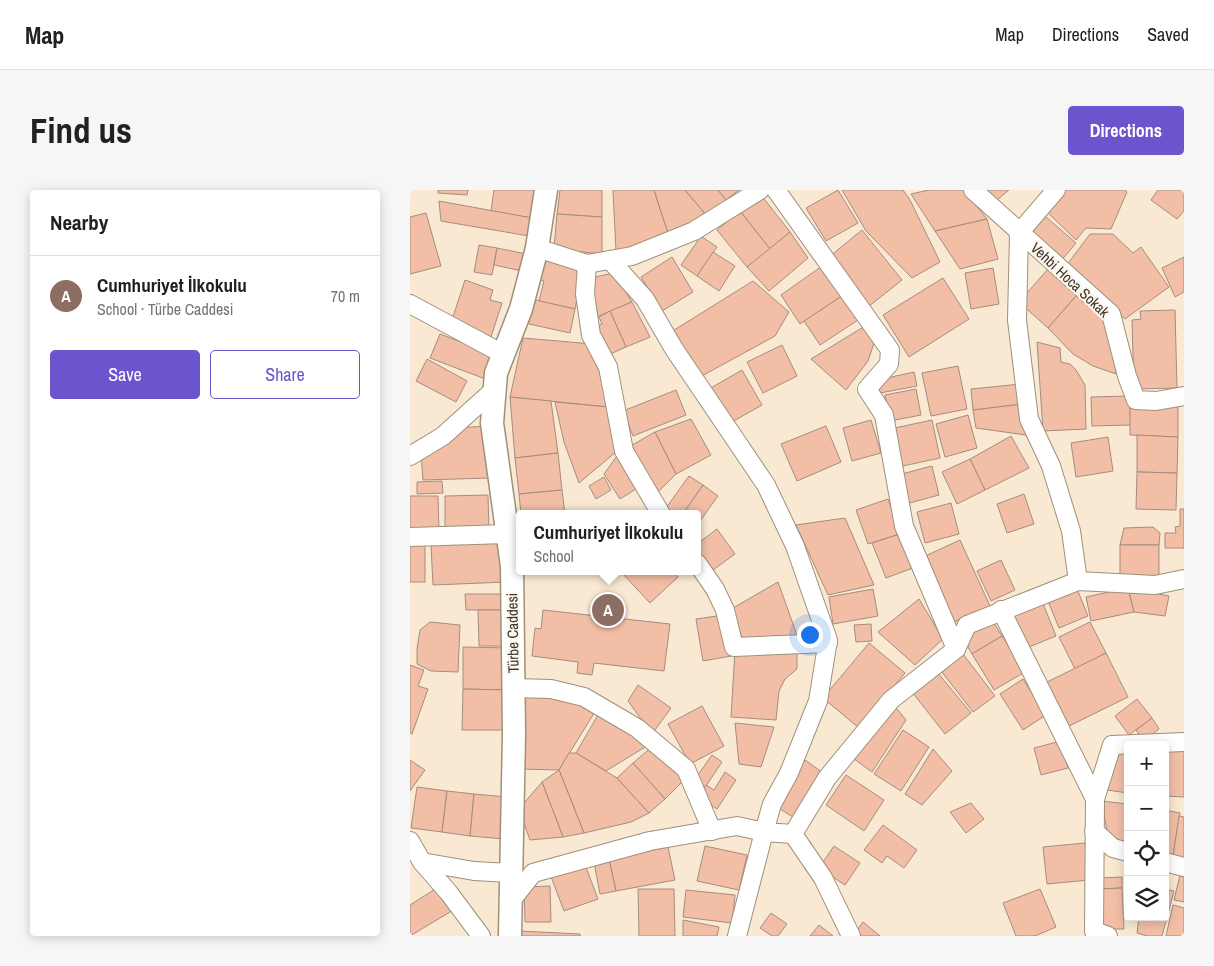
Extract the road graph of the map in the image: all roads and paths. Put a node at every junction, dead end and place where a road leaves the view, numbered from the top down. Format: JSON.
{"nodes":[{"id":1,"x":546,"y":190,"type":"edge"},
{"id":2,"x":760,"y":190,"type":"edge"},
{"id":3,"x":776,"y":190,"type":"edge"},
{"id":4,"x":973,"y":190,"type":"edge"},
{"id":5,"x":1056,"y":190,"type":"edge"},
{"id":6,"x":1019,"y":233,"type":"junction"},
{"id":7,"x":537,"y":248,"type":"junction"},
{"id":8,"x":610,"y":260,"type":"junction"},
{"id":9,"x":588,"y":264,"type":"junction"},
{"id":10,"x":410,"y":304,"type":"edge"},
{"id":11,"x":503,"y":354,"type":"junction"},
{"id":12,"x":495,"y":389,"type":"junction"},
{"id":13,"x":1184,"y":396,"type":"edge"},
{"id":14,"x":410,"y":456,"type":"edge"},
{"id":15,"x":659,"y":510,"type":"edge"},
{"id":16,"x":508,"y":534,"type":"junction"},
{"id":17,"x":410,"y":537,"type":"edge"},
{"id":18,"x":701,"y":568,"type":"edge"},
{"id":19,"x":1184,"y":579,"type":"edge"},
{"id":20,"x":1078,"y":581,"type":"junction"},
{"id":21,"x":1001,"y":610,"type":"junction"},
{"id":22,"x":828,"y":643,"type":"junction"},
{"id":23,"x":956,"y":649,"type":"junction"},
{"id":24,"x":514,"y":688,"type":"junction"},
{"id":25,"x":1184,"y":742,"type":"edge"},
{"id":26,"x":1095,"y":799,"type":"junction"},
{"id":27,"x":712,"y":831,"type":"junction"},
{"id":28,"x":1094,"y":831,"type":"junction"},
{"id":29,"x":764,"y":832,"type":"junction"},
{"id":30,"x":793,"y":834,"type":"junction"},
{"id":31,"x":410,"y":841,"type":"edge"},
{"id":32,"x":1124,"y":851,"type":"edge"},
{"id":33,"x":422,"y":862,"type":"junction"},
{"id":34,"x":1169,"y":863,"type":"edge"},
{"id":35,"x":1184,"y":867,"type":"edge"},
{"id":36,"x":512,"y":873,"type":"junction"},
{"id":37,"x":511,"y":901,"type":"junction"},
{"id":38,"x":481,"y":936,"type":"edge"},
{"id":39,"x":510,"y":936,"type":"edge"},
{"id":40,"x":737,"y":936,"type":"edge"},
{"id":41,"x":851,"y":936,"type":"edge"},
{"id":42,"x":1108,"y":936,"type":"edge"}],
"edges":[{"from":1,"to":7,"type":"street","name":"Türbe Caddesi"},
{"from":2,"to":8,"type":"street"},
{"from":3,"to":23,"type":"street"},
{"from":4,"to":6,"type":"street","name":"Vehbi Hoca Sokak"},
{"from":5,"to":6,"type":"street"},
{"from":6,"to":13,"type":"street","name":"Vehbi Hoca Sokak"},
{"from":6,"to":20,"type":"street"},
{"from":7,"to":9,"type":"street"},
{"from":7,"to":11,"type":"street","name":"Türbe Caddesi"},
{"from":8,"to":9,"type":"street"},
{"from":8,"to":22,"type":"street"},
{"from":9,"to":15,"type":"street"},
{"from":10,"to":11,"type":"street"},
{"from":11,"to":12,"type":"street","name":"Türbe Caddesi"},
{"from":12,"to":14,"type":"street"},
{"from":12,"to":16,"type":"street","name":"Türbe Caddesi"},
{"from":16,"to":17,"type":"street"},
{"from":16,"to":24,"type":"street","name":"Türbe Caddesi"},
{"from":18,"to":22,"type":"street"},
{"from":19,"to":20,"type":"street"},
{"from":20,"to":21,"type":"street"},
{"from":21,"to":23,"type":"street"},
{"from":21,"to":26,"type":"street"},
{"from":22,"to":29,"type":"street"},
{"from":23,"to":30,"type":"street"},
{"from":24,"to":27,"type":"street"},
{"from":24,"to":36,"type":"street","name":"Türbe Caddesi"},
{"from":25,"to":26,"type":"street"},
{"from":26,"to":28,"type":"street"},
{"from":27,"to":29,"type":"street"},
{"from":27,"to":37,"type":"street"},
{"from":28,"to":32,"type":"street"},
{"from":28,"to":42,"type":"street"},
{"from":29,"to":30,"type":"street"},
{"from":29,"to":40,"type":"street"},
{"from":30,"to":41,"type":"street"},
{"from":31,"to":33,"type":"street"},
{"from":33,"to":36,"type":"street"},
{"from":33,"to":38,"type":"street"},
{"from":34,"to":35,"type":"street"},
{"from":36,"to":37,"type":"street","name":"Türbe Caddesi"},
{"from":37,"to":39,"type":"street","name":"Türbe Caddesi"}]}
